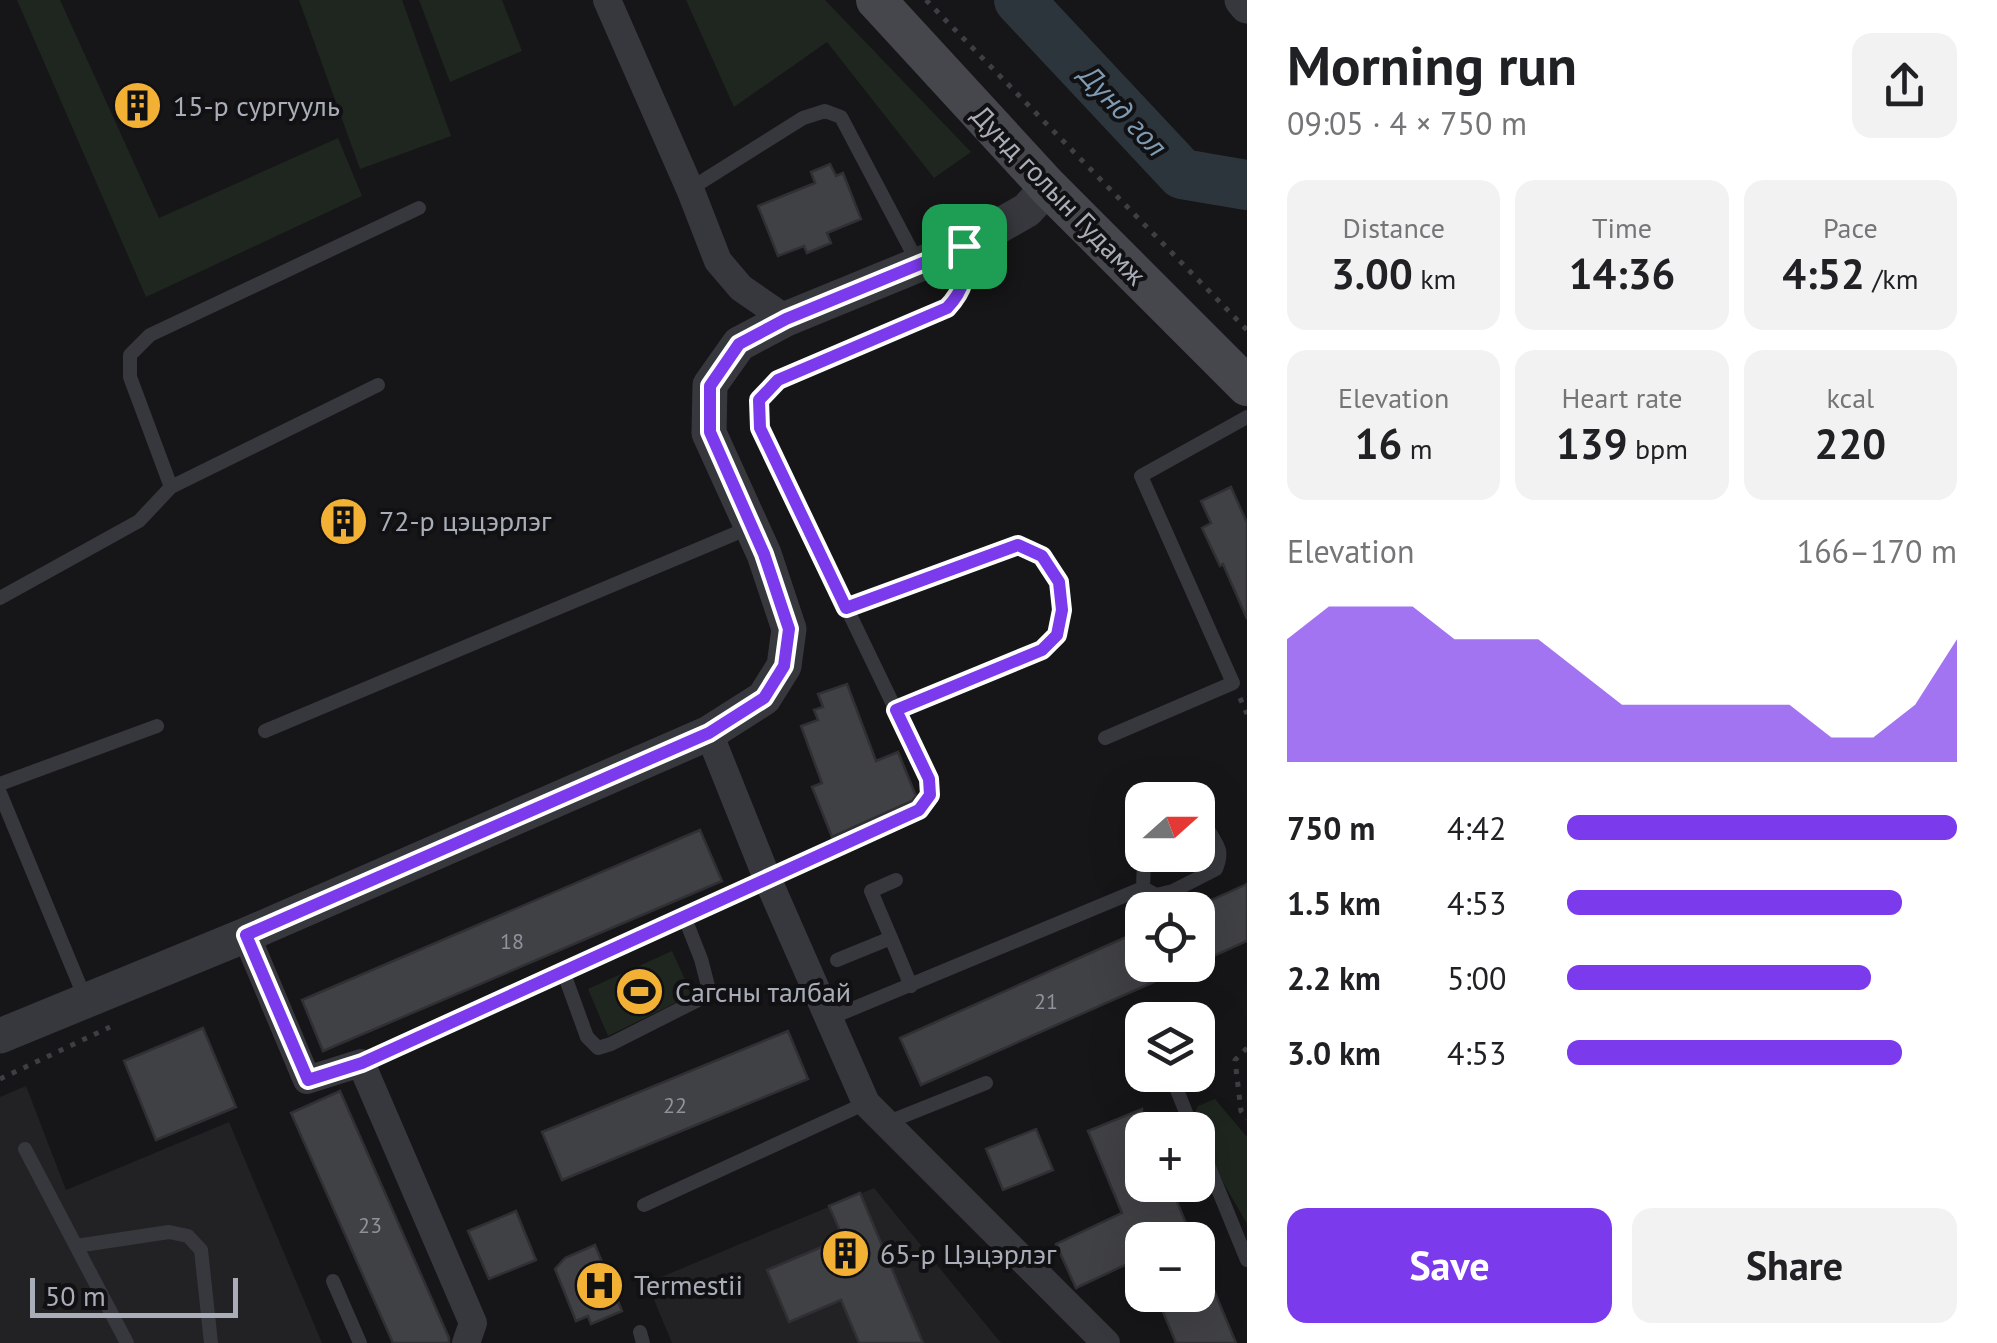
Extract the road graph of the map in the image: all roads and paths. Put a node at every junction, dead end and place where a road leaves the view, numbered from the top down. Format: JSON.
{"nodes":[{"id":1,"x":608,"y":0,"type":"edge"},
{"id":2,"x":876,"y":0,"type":"edge"},
{"id":3,"x":926,"y":0,"type":"edge"},
{"id":4,"x":1048,"y":187,"type":"junction"},
{"id":5,"x":690,"y":190,"type":"junction"},
{"id":6,"x":419,"y":208,"type":"dead end"},
{"id":7,"x":964,"y":246,"type":"junction"},
{"id":8,"x":919,"y":265,"type":"junction"},
{"id":9,"x":786,"y":319,"type":"junction"},
{"id":10,"x":1247,"y":330,"type":"edge"},
{"id":11,"x":378,"y":385,"type":"dead end"},
{"id":12,"x":1247,"y":386,"type":"edge"},
{"id":13,"x":1247,"y":418,"type":"edge"},
{"id":14,"x":171,"y":487,"type":"junction"},
{"id":15,"x":752,"y":527,"type":"junction"},
{"id":16,"x":0,"y":598,"type":"edge"},
{"id":17,"x":846,"y":608,"type":"junction"},
{"id":18,"x":896,"y":710,"type":"junction"},
{"id":19,"x":157,"y":726,"type":"dead end"},
{"id":20,"x":265,"y":731,"type":"dead end"},
{"id":21,"x":709,"y":733,"type":"junction"},
{"id":22,"x":1105,"y":738,"type":"dead end"},
{"id":23,"x":0,"y":784,"type":"edge"},
{"id":24,"x":0,"y":793,"type":"edge"},
{"id":25,"x":1215,"y":841,"type":"edge"},
{"id":26,"x":1215,"y":870,"type":"edge"},
{"id":27,"x":1143,"y":872,"type":"edge"},
{"id":28,"x":1212,"y":872,"type":"edge"},
{"id":29,"x":767,"y":878,"type":"junction"},
{"id":30,"x":896,"y":880,"type":"dead end"},
{"id":31,"x":1142,"y":888,"type":"junction"},
{"id":32,"x":684,"y":916,"type":"junction"},
{"id":33,"x":246,"y":935,"type":"junction"},
{"id":34,"x":890,"y":938,"type":"junction"},
{"id":35,"x":837,"y":960,"type":"dead end"},
{"id":36,"x":563,"y":971,"type":"junction"},
{"id":37,"x":911,"y":986,"type":"junction"},
{"id":38,"x":86,"y":999,"type":"junction"},
{"id":39,"x":828,"y":1019,"type":"junction"},
{"id":40,"x":120,"y":1023,"type":"dead end"},
{"id":41,"x":0,"y":1036,"type":"edge"},
{"id":42,"x":1247,"y":1048,"type":"edge"},
{"id":43,"x":362,"y":1063,"type":"junction"},
{"id":44,"x":0,"y":1079,"type":"edge"},
{"id":45,"x":986,"y":1083,"type":"dead end"},
{"id":46,"x":876,"y":1113,"type":"junction"},
{"id":47,"x":1247,"y":1118,"type":"edge"},
{"id":48,"x":25,"y":1149,"type":"dead end"},
{"id":49,"x":1215,"y":1182,"type":"edge"},
{"id":50,"x":644,"y":1204,"type":"dead end"},
{"id":51,"x":76,"y":1246,"type":"junction"},
{"id":52,"x":1247,"y":1260,"type":"edge"},
{"id":53,"x":333,"y":1280,"type":"dead end"},
{"id":54,"x":127,"y":1343,"type":"edge"},
{"id":55,"x":210,"y":1343,"type":"edge"},
{"id":56,"x":360,"y":1343,"type":"edge"},
{"id":57,"x":466,"y":1343,"type":"edge"},
{"id":58,"x":1106,"y":1343,"type":"edge"}],
"edges":[{"from":1,"to":5,"type":"street"},
{"from":2,"to":4,"type":"main road","name":"Дунд голын Гудамж"},
{"from":3,"to":10,"type":"path"},
{"from":4,"to":7,"type":"street"},
{"from":4,"to":12,"type":"main road","name":"Дунд голын Гудамж"},
{"from":5,"to":8,"type":"lane"},
{"from":5,"to":9,"type":"street"},
{"from":6,"to":14,"type":"lane"},
{"from":7,"to":8,"type":"street"},
{"from":7,"to":17,"type":"lane"},
{"from":8,"to":9,"type":"street"},
{"from":9,"to":15,"type":"street"},
{"from":11,"to":14,"type":"lane"},
{"from":13,"to":22,"type":"lane"},
{"from":14,"to":16,"type":"lane"},
{"from":15,"to":20,"type":"lane"},
{"from":15,"to":21,"type":"street"},
{"from":17,"to":18,"type":"lane"},
{"from":17,"to":18,"type":"lane"},
{"from":18,"to":29,"type":"lane"},
{"from":19,"to":23,"type":"lane"},
{"from":21,"to":29,"type":"street"},
{"from":21,"to":33,"type":"street"},
{"from":24,"to":38,"type":"lane"},
{"from":25,"to":26,"type":"lane"},
{"from":27,"to":31,"type":"lane"},
{"from":28,"to":31,"type":"lane"},
{"from":29,"to":32,"type":"lane"},
{"from":29,"to":39,"type":"street"},
{"from":30,"to":34,"type":"lane"},
{"from":31,"to":37,"type":"lane"},
{"from":32,"to":36,"type":"lane"},
{"from":32,"to":36,"type":"lane"},
{"from":33,"to":38,"type":"street"},
{"from":33,"to":43,"type":"street"},
{"from":34,"to":35,"type":"lane"},
{"from":34,"to":37,"type":"lane"},
{"from":36,"to":43,"type":"lane"},
{"from":37,"to":39,"type":"lane"},
{"from":38,"to":41,"type":"street"},
{"from":39,"to":46,"type":"street"},
{"from":40,"to":44,"type":"path"},
{"from":42,"to":47,"type":"path"},
{"from":43,"to":57,"type":"street"},
{"from":45,"to":46,"type":"lane"},
{"from":46,"to":50,"type":"lane"},
{"from":46,"to":58,"type":"street"},
{"from":48,"to":51,"type":"lane"},
{"from":49,"to":52,"type":"lane"},
{"from":51,"to":54,"type":"lane"},
{"from":51,"to":55,"type":"lane"},
{"from":53,"to":56,"type":"lane"}]}
